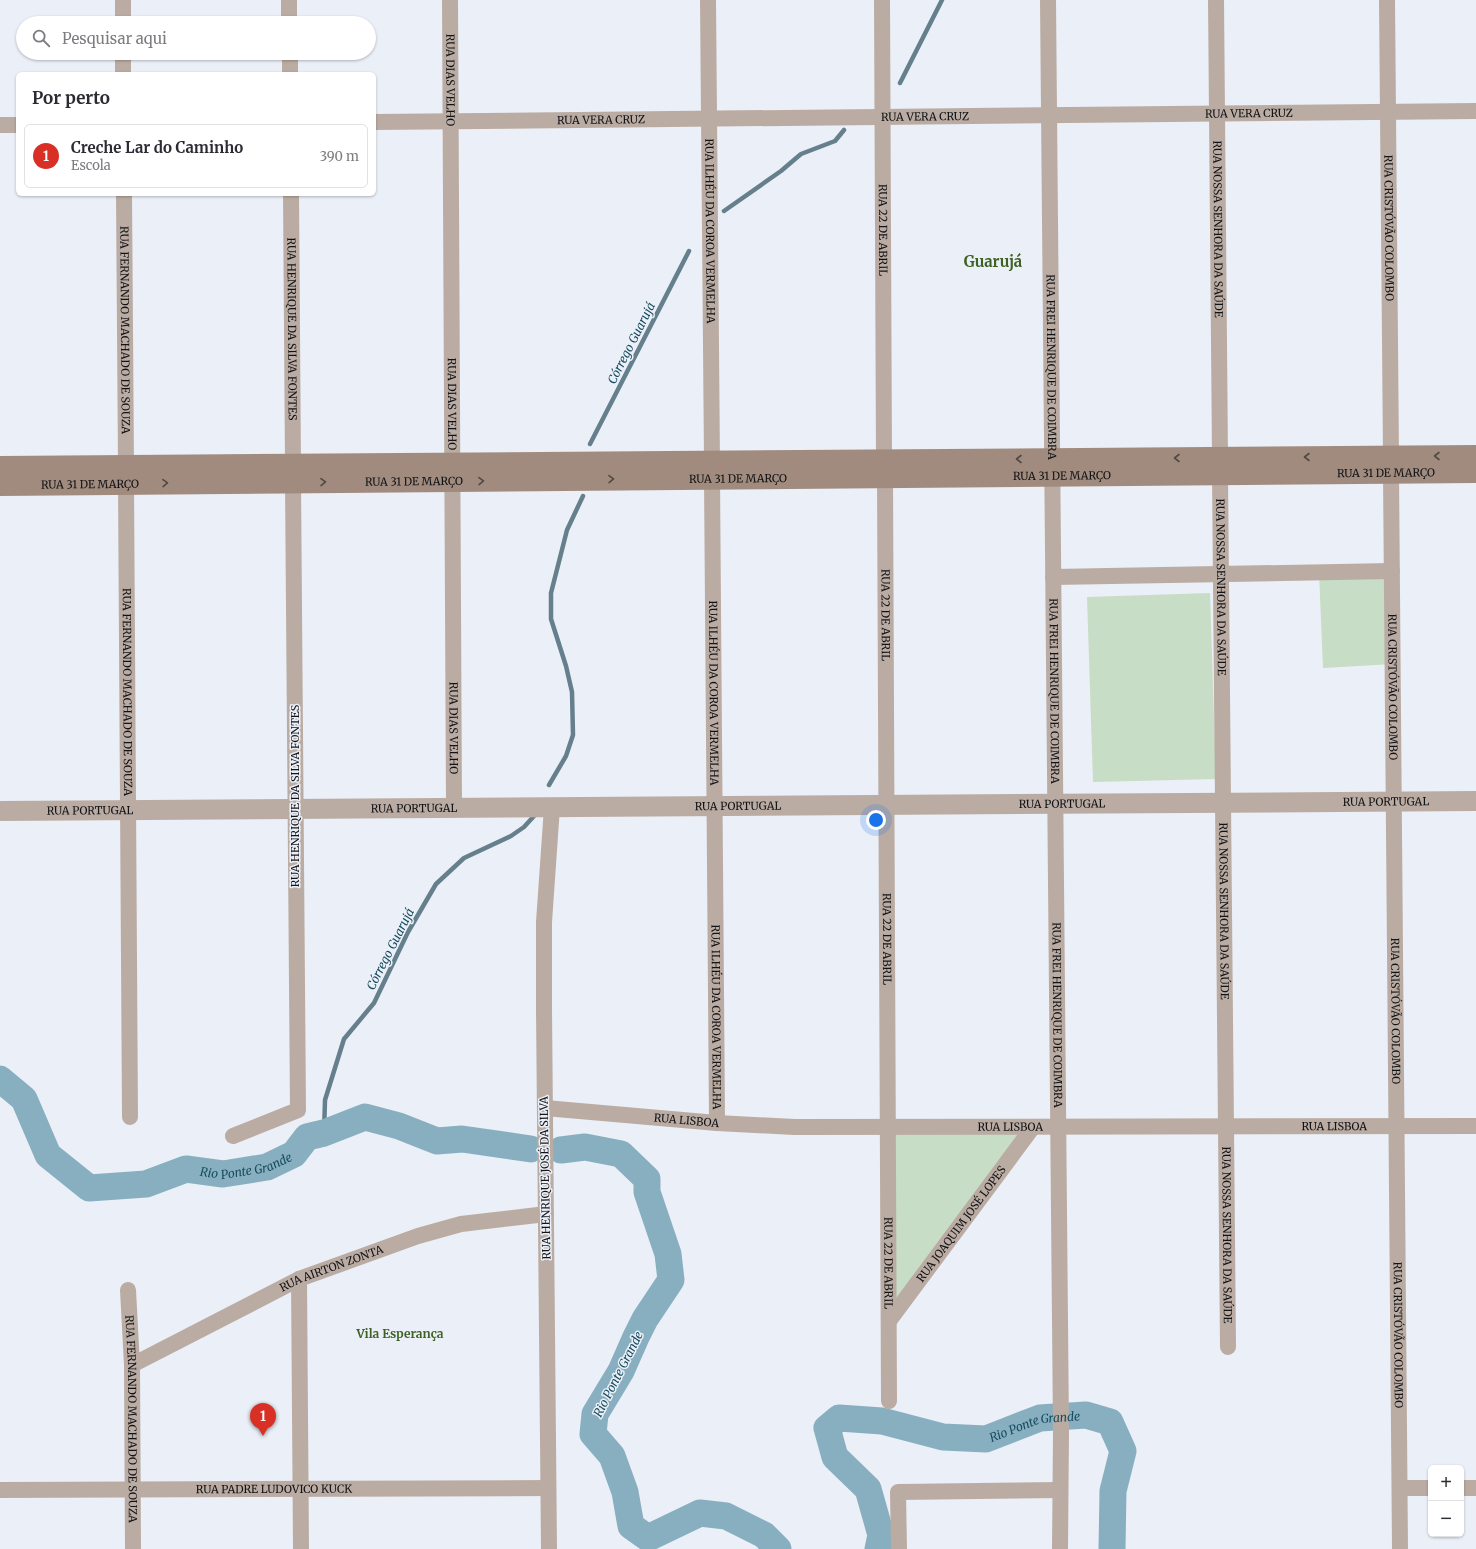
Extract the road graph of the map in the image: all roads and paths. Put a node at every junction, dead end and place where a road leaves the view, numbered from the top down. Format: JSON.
{"nodes":[{"id":1,"x":122,"y":0,"type":"edge"},
{"id":2,"x":289,"y":0,"type":"edge"},
{"id":3,"x":450,"y":0,"type":"edge"},
{"id":4,"x":708,"y":0,"type":"edge"},
{"id":5,"x":882,"y":0,"type":"edge"},
{"id":6,"x":1048,"y":0,"type":"edge"},
{"id":7,"x":1216,"y":0,"type":"edge"},
{"id":8,"x":1387,"y":0,"type":"edge"},
{"id":9,"x":123,"y":16,"type":"edge"},
{"id":10,"x":290,"y":16,"type":"edge"},
{"id":11,"x":123,"y":60,"type":"edge"},
{"id":12,"x":290,"y":60,"type":"edge"},
{"id":13,"x":123,"y":72,"type":"edge"},
{"id":14,"x":290,"y":72,"type":"edge"},
{"id":15,"x":1476,"y":111,"type":"edge"},
{"id":16,"x":1388,"y":112,"type":"junction"},
{"id":17,"x":1217,"y":114,"type":"junction"},
{"id":18,"x":1049,"y":115,"type":"junction"},
{"id":19,"x":883,"y":117,"type":"junction"},
{"id":20,"x":709,"y":119,"type":"junction"},
{"id":21,"x":451,"y":121,"type":"junction"},
{"id":22,"x":376,"y":122,"type":"edge"},
{"id":23,"x":0,"y":125,"type":"edge"},
{"id":24,"x":16,"y":125,"type":"edge"},
{"id":25,"x":124,"y":196,"type":"edge"},
{"id":26,"x":291,"y":196,"type":"edge"},
{"id":27,"x":1476,"y":456,"type":"edge"},
{"id":28,"x":1391,"y":464,"type":"junction"},
{"id":29,"x":1220,"y":466,"type":"junction"},
{"id":30,"x":0,"y":467,"type":"edge"},
{"id":31,"x":1052,"y":467,"type":"junction"},
{"id":32,"x":885,"y":469,"type":"junction"},
{"id":33,"x":712,"y":470,"type":"junction"},
{"id":34,"x":452,"y":472,"type":"junction"},
{"id":35,"x":1476,"y":472,"type":"edge"},
{"id":36,"x":293,"y":473,"type":"junction"},
{"id":37,"x":126,"y":475,"type":"junction"},
{"id":38,"x":0,"y":485,"type":"edge"},
{"id":39,"x":1392,"y":571,"type":"junction"},
{"id":40,"x":1221,"y":574,"type":"junction"},
{"id":41,"x":1053,"y":576,"type":"junction"},
{"id":42,"x":1394,"y":801,"type":"junction"},
{"id":43,"x":1476,"y":801,"type":"edge"},
{"id":44,"x":1223,"y":802,"type":"junction"},
{"id":45,"x":1055,"y":804,"type":"junction"},
{"id":46,"x":886,"y":805,"type":"junction"},
{"id":47,"x":715,"y":806,"type":"junction"},
{"id":48,"x":552,"y":807,"type":"junction"},
{"id":49,"x":454,"y":808,"type":"junction"},
{"id":50,"x":295,"y":809,"type":"junction"},
{"id":51,"x":128,"y":810,"type":"junction"},
{"id":52,"x":0,"y":811,"type":"edge"},
{"id":53,"x":545,"y":1108,"type":"junction"},
{"id":54,"x":130,"y":1117,"type":"dead end"},
{"id":55,"x":718,"y":1124,"type":"junction"},
{"id":56,"x":1226,"y":1126,"type":"junction"},
{"id":57,"x":1397,"y":1126,"type":"junction"},
{"id":58,"x":1476,"y":1126,"type":"edge"},
{"id":59,"x":888,"y":1127,"type":"junction"},
{"id":60,"x":1033,"y":1127,"type":"junction"},
{"id":61,"x":1058,"y":1127,"type":"junction"},
{"id":62,"x":233,"y":1136,"type":"dead end"},
{"id":63,"x":546,"y":1214,"type":"junction"},
{"id":64,"x":299,"y":1279,"type":"junction"},
{"id":65,"x":128,"y":1290,"type":"dead end"},
{"id":66,"x":889,"y":1321,"type":"junction"},
{"id":67,"x":1228,"y":1347,"type":"dead end"},
{"id":68,"x":132,"y":1365,"type":"junction"},
{"id":69,"x":889,"y":1401,"type":"dead end"},
{"id":70,"x":548,"y":1488,"type":"junction"},
{"id":71,"x":1400,"y":1488,"type":"junction"},
{"id":72,"x":1428,"y":1488,"type":"edge"},
{"id":73,"x":1464,"y":1488,"type":"edge"},
{"id":74,"x":1476,"y":1488,"type":"edge"},
{"id":75,"x":300,"y":1489,"type":"junction"},
{"id":76,"x":0,"y":1490,"type":"edge"},
{"id":77,"x":133,"y":1490,"type":"junction"},
{"id":78,"x":1060,"y":1490,"type":"junction"},
{"id":79,"x":133,"y":1549,"type":"edge"},
{"id":80,"x":301,"y":1549,"type":"edge"},
{"id":81,"x":549,"y":1549,"type":"edge"},
{"id":82,"x":899,"y":1549,"type":"edge"},
{"id":83,"x":1060,"y":1549,"type":"edge"},
{"id":84,"x":1400,"y":1549,"type":"edge"}],
"edges":[{"from":1,"to":9,"type":"street"},
{"from":2,"to":10,"type":"street"},
{"from":3,"to":21,"type":"street","name":"RUA DIAS VELHO"},
{"from":4,"to":20,"type":"street","name":"RUA ILHÉU DA COROA VERMELHA"},
{"from":5,"to":19,"type":"street","name":"RUA 22 DE ABRIL"},
{"from":6,"to":18,"type":"street","name":"RUA FREI HENRIQUE DE COIMBRA"},
{"from":7,"to":17,"type":"street","name":"RUA NOSSA SENHORA DA SAÚDE"},
{"from":8,"to":16,"type":"street","name":"RUA CRISTÓVÃO COLOMBO"},
{"from":11,"to":13,"type":"street"},
{"from":12,"to":14,"type":"street"},
{"from":15,"to":16,"type":"street","name":"RUA VERA CRUZ"},
{"from":16,"to":17,"type":"street","name":"RUA VERA CRUZ"},
{"from":16,"to":28,"type":"street","name":"RUA CRISTÓVÃO COLOMBO"},
{"from":17,"to":18,"type":"street","name":"RUA VERA CRUZ"},
{"from":17,"to":29,"type":"street","name":"RUA NOSSA SENHORA DA SAÚDE"},
{"from":18,"to":19,"type":"street","name":"RUA VERA CRUZ"},
{"from":18,"to":31,"type":"street","name":"RUA FREI HENRIQUE DE COIMBRA"},
{"from":19,"to":20,"type":"street","name":"RUA VERA CRUZ"},
{"from":19,"to":32,"type":"street","name":"RUA 22 DE ABRIL"},
{"from":20,"to":21,"type":"street","name":"RUA VERA CRUZ"},
{"from":20,"to":33,"type":"street","name":"RUA ILHÉU DA COROA VERMELHA"},
{"from":21,"to":22,"type":"street","name":"RUA VERA CRUZ"},
{"from":21,"to":34,"type":"street","name":"RUA DIAS VELHO"},
{"from":23,"to":24,"type":"street"},
{"from":25,"to":37,"type":"street","name":"RUA FERNANDO MACHADO DE SOUZA"},
{"from":26,"to":36,"type":"street","name":"RUA HENRIQUE DA SILVA FONTES"},
{"from":27,"to":28,"type":"main road","name":"RUA 31 DE MARÇO","one_way":true},
{"from":28,"to":29,"type":"main road","name":"RUA 31 DE MARÇO"},
{"from":28,"to":35,"type":"main road","name":"RUA 31 DE MARÇO"},
{"from":28,"to":39,"type":"street","name":"RUA CRISTÓVÃO COLOMBO"},
{"from":29,"to":31,"type":"main road","name":"RUA 31 DE MARÇO"},
{"from":29,"to":40,"type":"street","name":"RUA NOSSA SENHORA DA SAÚDE"},
{"from":30,"to":37,"type":"main road","name":"RUA 31 DE MARÇO"},
{"from":31,"to":32,"type":"main road","name":"RUA 31 DE MARÇO"},
{"from":31,"to":41,"type":"street","name":"RUA FREI HENRIQUE DE COIMBRA"},
{"from":32,"to":33,"type":"main road","name":"RUA 31 DE MARÇO"},
{"from":32,"to":46,"type":"street","name":"RUA 22 DE ABRIL"},
{"from":33,"to":34,"type":"main road","name":"RUA 31 DE MARÇO"},
{"from":33,"to":47,"type":"street","name":"RUA ILHÉU DA COROA VERMELHA"},
{"from":34,"to":36,"type":"main road","name":"RUA 31 DE MARÇO"},
{"from":34,"to":49,"type":"street","name":"RUA DIAS VELHO"},
{"from":36,"to":37,"type":"main road","name":"RUA 31 DE MARÇO"},
{"from":36,"to":50,"type":"street","name":"RUA HENRIQUE DA SILVA FONTES"},
{"from":37,"to":38,"type":"main road","name":"RUA 31 DE MARÇO"},
{"from":37,"to":51,"type":"street","name":"RUA FERNANDO MACHADO DE SOUZA"},
{"from":39,"to":40,"type":"street"},
{"from":39,"to":42,"type":"street","name":"RUA CRISTÓVÃO COLOMBO"},
{"from":40,"to":41,"type":"street"},
{"from":40,"to":44,"type":"street","name":"RUA NOSSA SENHORA DA SAÚDE"},
{"from":41,"to":45,"type":"street","name":"RUA FREI HENRIQUE DE COIMBRA"},
{"from":42,"to":43,"type":"street","name":"RUA PORTUGAL"},
{"from":42,"to":44,"type":"street","name":"RUA PORTUGAL"},
{"from":42,"to":57,"type":"street","name":"RUA CRISTÓVÃO COLOMBO"},
{"from":44,"to":45,"type":"street","name":"RUA PORTUGAL"},
{"from":44,"to":56,"type":"street","name":"RUA NOSSA SENHORA DA SAÚDE"},
{"from":45,"to":46,"type":"street","name":"RUA PORTUGAL"},
{"from":45,"to":61,"type":"street","name":"RUA FREI HENRIQUE DE COIMBRA"},
{"from":46,"to":47,"type":"street","name":"RUA PORTUGAL"},
{"from":46,"to":59,"type":"street","name":"RUA 22 DE ABRIL"},
{"from":47,"to":48,"type":"street","name":"RUA PORTUGAL"},
{"from":47,"to":55,"type":"street","name":"RUA ILHÉU DA COROA VERMELHA"},
{"from":48,"to":49,"type":"street","name":"RUA PORTUGAL"},
{"from":48,"to":53,"type":"street","name":"RUA HENRIQUE JOSÉ DA SILVA"},
{"from":49,"to":50,"type":"street","name":"RUA PORTUGAL"},
{"from":50,"to":51,"type":"street","name":"RUA PORTUGAL"},
{"from":50,"to":62,"type":"street","name":"RUA HENRIQUE DA SILVA FONTES"},
{"from":51,"to":52,"type":"street","name":"RUA PORTUGAL"},
{"from":51,"to":54,"type":"street","name":"RUA FERNANDO MACHADO DE SOUZA"},
{"from":53,"to":55,"type":"street","name":"RUA LISBOA"},
{"from":53,"to":63,"type":"street","name":"RUA HENRIQUE JOSÉ DA SILVA"},
{"from":55,"to":59,"type":"street","name":"RUA LISBOA"},
{"from":56,"to":57,"type":"street","name":"RUA LISBOA"},
{"from":56,"to":61,"type":"street","name":"RUA LISBOA"},
{"from":56,"to":67,"type":"street","name":"RUA NOSSA SENHORA DA SAÚDE"},
{"from":57,"to":58,"type":"street","name":"RUA LISBOA"},
{"from":57,"to":71,"type":"street","name":"RUA CRISTÓVÃO COLOMBO"},
{"from":59,"to":60,"type":"street","name":"RUA LISBOA"},
{"from":59,"to":66,"type":"street","name":"RUA 22 DE ABRIL"},
{"from":60,"to":61,"type":"street","name":"RUA LISBOA"},
{"from":60,"to":66,"type":"street","name":"RUA JOAQUIM JOSÉ LOPES"},
{"from":61,"to":78,"type":"street","name":"RUA FREI HENRIQUE DE COIMBRA"},
{"from":63,"to":64,"type":"street","name":"RUA AIRTON ZONTA"},
{"from":63,"to":70,"type":"street","name":"RUA HENRIQUE JOSÉ DA SILVA"},
{"from":64,"to":68,"type":"street","name":"RUA AIRTON ZONTA"},
{"from":64,"to":75,"type":"street"},
{"from":65,"to":68,"type":"street","name":"RUA FERNANDO MACHADO DE SOUZA"},
{"from":66,"to":69,"type":"street","name":"RUA 22 DE ABRIL"},
{"from":68,"to":77,"type":"street","name":"RUA FERNANDO MACHADO DE SOUZA"},
{"from":70,"to":75,"type":"street","name":"RUA PADRE LUDOVICO KUCK"},
{"from":70,"to":81,"type":"street","name":"RUA HENRIQUE JOSÉ DA SILVA"},
{"from":71,"to":72,"type":"street"},
{"from":71,"to":84,"type":"street","name":"RUA CRISTÓVÃO COLOMBO"},
{"from":73,"to":74,"type":"street"},
{"from":75,"to":77,"type":"street","name":"RUA PADRE LUDOVICO KUCK"},
{"from":75,"to":80,"type":"street"},
{"from":76,"to":77,"type":"street","name":"RUA PADRE LUDOVICO KUCK"},
{"from":77,"to":79,"type":"street","name":"RUA FERNANDO MACHADO DE SOUZA"},
{"from":78,"to":82,"type":"street"},
{"from":78,"to":83,"type":"street","name":"RUA FREI HENRIQUE DE COIMBRA"}]}
